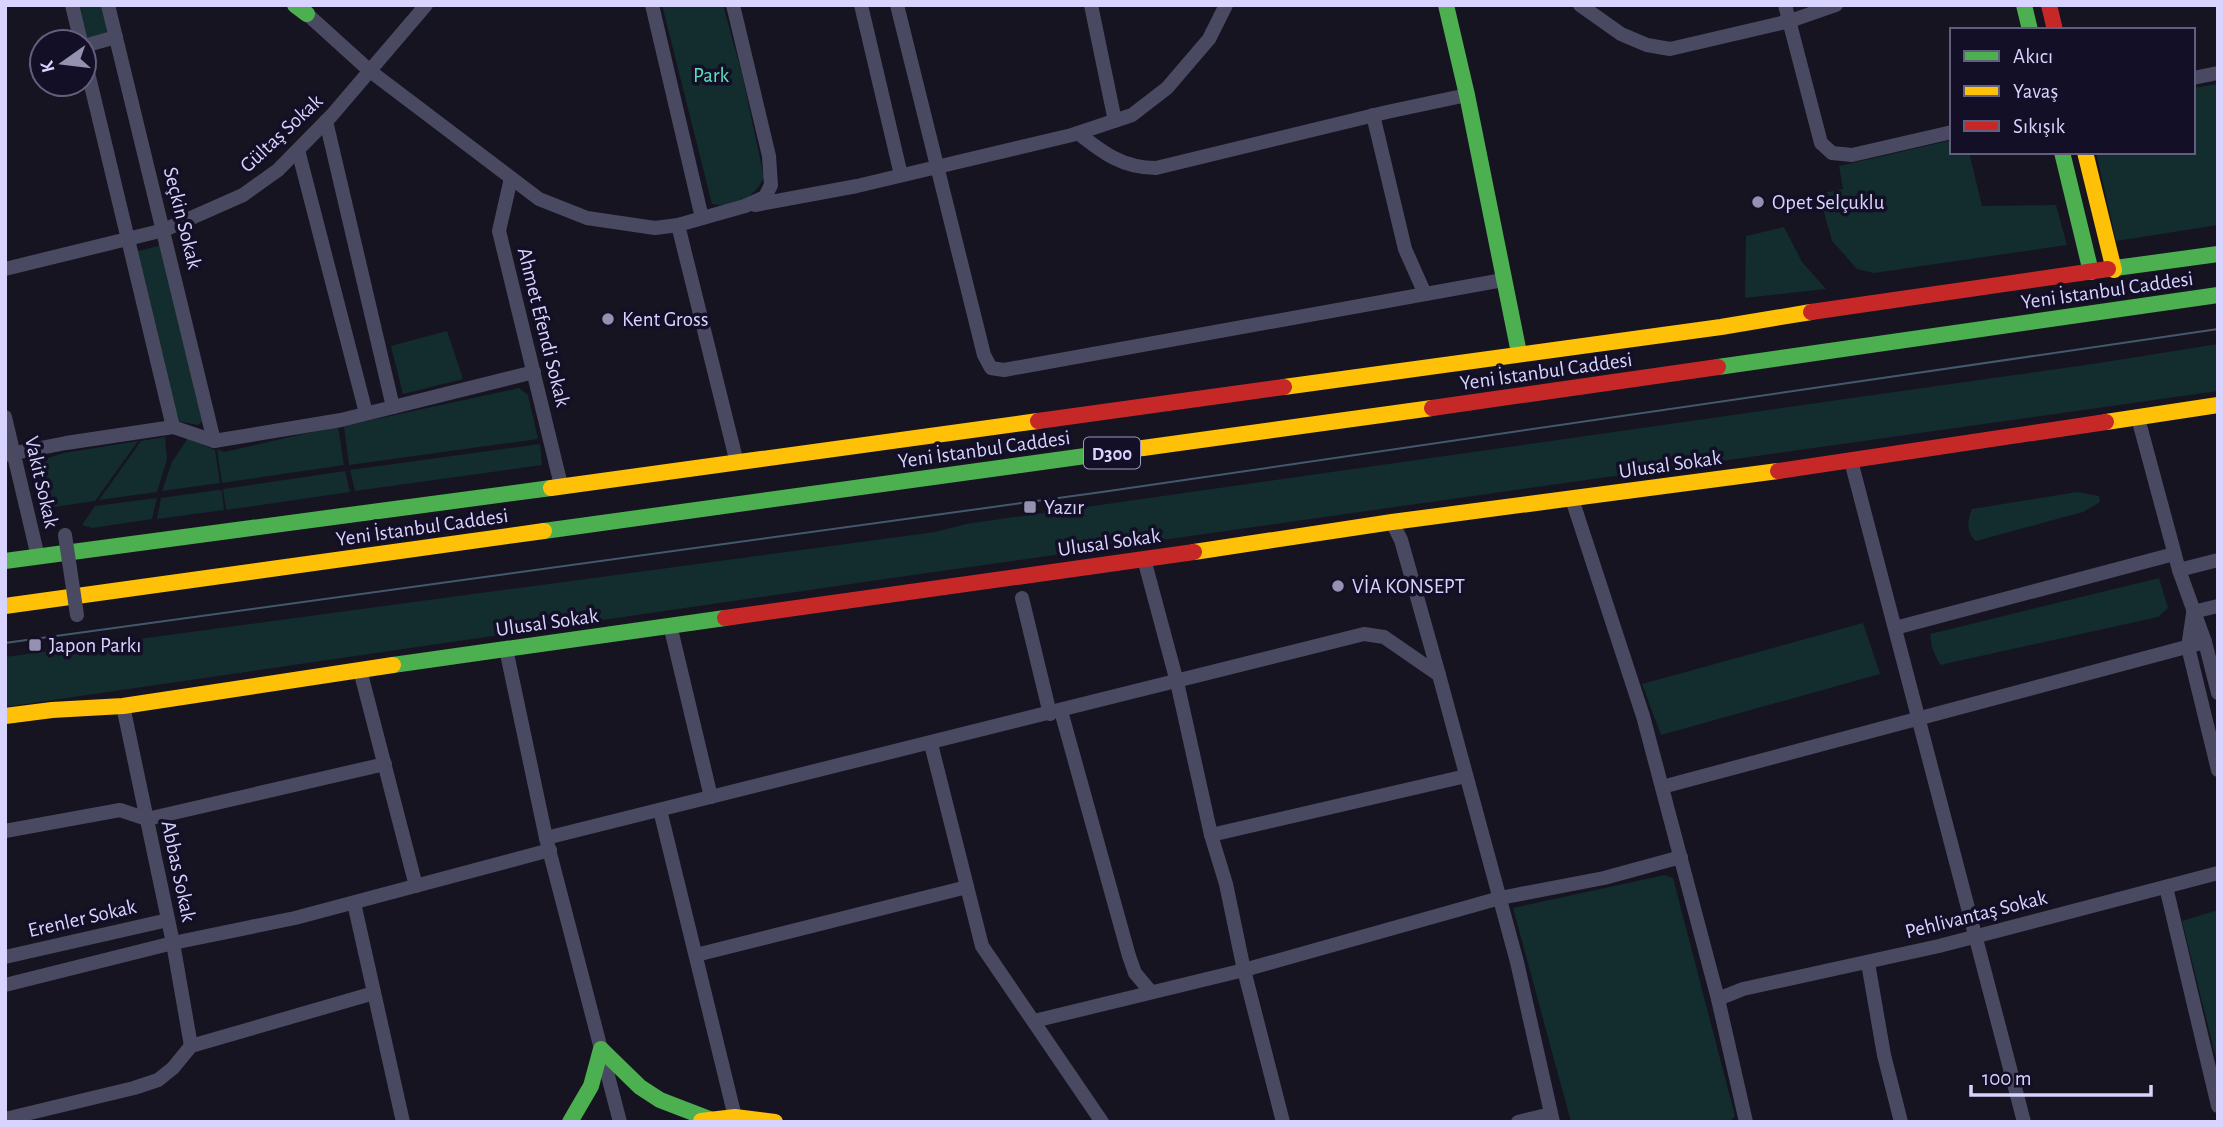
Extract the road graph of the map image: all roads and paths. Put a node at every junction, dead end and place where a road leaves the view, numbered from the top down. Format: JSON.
{"nodes":[{"id":1,"x":72,"y":5,"type":"edge"},
{"id":2,"x":108,"y":5,"type":"edge"},
{"id":3,"x":426,"y":5,"type":"edge"},
{"id":4,"x":652,"y":5,"type":"edge"},
{"id":5,"x":733,"y":5,"type":"edge"},
{"id":6,"x":861,"y":5,"type":"edge"},
{"id":7,"x":897,"y":5,"type":"edge"},
{"id":8,"x":1091,"y":5,"type":"edge"},
{"id":9,"x":1226,"y":5,"type":"edge"},
{"id":10,"x":1446,"y":5,"type":"edge"},
{"id":11,"x":1580,"y":5,"type":"edge"},
{"id":12,"x":1785,"y":5,"type":"edge"},
{"id":13,"x":1836,"y":5,"type":"edge"},
{"id":14,"x":2024,"y":5,"type":"edge"},
{"id":15,"x":2049,"y":5,"type":"edge"},
{"id":16,"x":300,"y":8,"type":"edge"},
{"id":17,"x":1790,"y":21,"type":"junction"},
{"id":18,"x":78,"y":28,"type":"edge"},
{"id":19,"x":2030,"y":28,"type":"edge"},
{"id":20,"x":2055,"y":28,"type":"edge"},
{"id":21,"x":116,"y":37,"type":"junction"},
{"id":22,"x":98,"y":41,"type":"edge"},
{"id":23,"x":370,"y":71,"type":"junction"},
{"id":24,"x":2218,"y":73,"type":"edge"},
{"id":25,"x":2195,"y":78,"type":"edge"},
{"id":26,"x":1467,"y":95,"type":"junction"},
{"id":27,"x":94,"y":98,"type":"edge"},
{"id":28,"x":1373,"y":115,"type":"junction"},
{"id":29,"x":326,"y":121,"type":"junction"},
{"id":30,"x":1115,"y":121,"type":"junction"},
{"id":31,"x":1950,"y":132,"type":"edge"},
{"id":32,"x":1078,"y":133,"type":"junction"},
{"id":33,"x":298,"y":150,"type":"junction"},
{"id":34,"x":2062,"y":154,"type":"edge"},
{"id":35,"x":2085,"y":154,"type":"edge"},
{"id":36,"x":937,"y":167,"type":"junction"},
{"id":37,"x":901,"y":175,"type":"junction"},
{"id":38,"x":511,"y":178,"type":"junction"},
{"id":39,"x":745,"y":206,"type":"junction"},
{"id":40,"x":702,"y":218,"type":"junction"},
{"id":41,"x":678,"y":225,"type":"junction"},
{"id":42,"x":164,"y":230,"type":"junction"},
{"id":43,"x":129,"y":240,"type":"junction"},
{"id":44,"x":2218,"y":254,"type":"edge"},
{"id":45,"x":5,"y":269,"type":"edge"},
{"id":46,"x":2114,"y":270,"type":"junction"},
{"id":47,"x":2091,"y":272,"type":"junction"},
{"id":48,"x":1503,"y":280,"type":"junction"},
{"id":49,"x":1425,"y":294,"type":"junction"},
{"id":50,"x":2218,"y":295,"type":"edge"},
{"id":51,"x":1519,"y":354,"type":"junction"},
{"id":52,"x":534,"y":372,"type":"junction"},
{"id":53,"x":2218,"y":405,"type":"edge"},
{"id":54,"x":393,"y":407,"type":"junction"},
{"id":55,"x":366,"y":413,"type":"junction"},
{"id":56,"x":5,"y":416,"type":"edge"},
{"id":57,"x":2138,"y":418,"type":"junction"},
{"id":58,"x":173,"y":427,"type":"junction"},
{"id":59,"x":214,"y":441,"type":"junction"},
{"id":60,"x":10,"y":454,"type":"edge"},
{"id":61,"x":1851,"y":461,"type":"junction"},
{"id":62,"x":737,"y":463,"type":"junction"},
{"id":63,"x":561,"y":485,"type":"junction"},
{"id":64,"x":1572,"y":499,"type":"junction"},
{"id":65,"x":1392,"y":522,"type":"junction"},
{"id":66,"x":65,"y":535,"type":"dead end"},
{"id":67,"x":2174,"y":554,"type":"junction"},
{"id":68,"x":38,"y":557,"type":"junction"},
{"id":69,"x":1144,"y":559,"type":"junction"},
{"id":70,"x":2218,"y":560,"type":"edge"},
{"id":71,"x":5,"y":561,"type":"edge"},
{"id":72,"x":2179,"y":570,"type":"junction"},
{"id":73,"x":1022,"y":598,"type":"dead end"},
{"id":74,"x":5,"y":606,"type":"edge"},
{"id":75,"x":2218,"y":606,"type":"edge"},
{"id":76,"x":2193,"y":612,"type":"junction"},
{"id":77,"x":77,"y":615,"type":"dead end"},
{"id":78,"x":670,"y":625,"type":"junction"},
{"id":79,"x":1895,"y":628,"type":"junction"},
{"id":80,"x":2205,"y":642,"type":"junction"},
{"id":81,"x":2188,"y":647,"type":"junction"},
{"id":82,"x":506,"y":649,"type":"junction"},
{"id":83,"x":359,"y":670,"type":"junction"},
{"id":84,"x":1439,"y":675,"type":"junction"},
{"id":85,"x":1177,"y":682,"type":"junction"},
{"id":86,"x":2218,"y":692,"type":"edge"},
{"id":87,"x":123,"y":706,"type":"junction"},
{"id":88,"x":1055,"y":712,"type":"junction"},
{"id":89,"x":5,"y":716,"type":"edge"},
{"id":90,"x":1919,"y":719,"type":"junction"},
{"id":91,"x":931,"y":744,"type":"junction"},
{"id":92,"x":385,"y":764,"type":"junction"},
{"id":93,"x":2218,"y":770,"type":"edge"},
{"id":94,"x":1466,"y":776,"type":"junction"},
{"id":95,"x":1662,"y":787,"type":"junction"},
{"id":96,"x":712,"y":797,"type":"junction"},
{"id":97,"x":660,"y":810,"type":"junction"},
{"id":98,"x":147,"y":819,"type":"junction"},
{"id":99,"x":5,"y":831,"type":"edge"},
{"id":100,"x":1211,"y":835,"type":"junction"},
{"id":101,"x":548,"y":844,"type":"junction"},
{"id":102,"x":1681,"y":857,"type":"junction"},
{"id":103,"x":2218,"y":873,"type":"edge"},
{"id":104,"x":416,"y":886,"type":"junction"},
{"id":105,"x":967,"y":887,"type":"junction"},
{"id":106,"x":2166,"y":887,"type":"junction"},
{"id":107,"x":1500,"y":898,"type":"junction"},
{"id":108,"x":354,"y":902,"type":"junction"},
{"id":109,"x":168,"y":920,"type":"junction"},
{"id":110,"x":1976,"y":936,"type":"junction"},
{"id":111,"x":173,"y":943,"type":"junction"},
{"id":112,"x":696,"y":955,"type":"junction"},
{"id":113,"x":5,"y":957,"type":"edge"},
{"id":114,"x":1868,"y":963,"type":"junction"},
{"id":115,"x":1244,"y":970,"type":"junction"},
{"id":116,"x":5,"y":985,"type":"edge"},
{"id":117,"x":1152,"y":992,"type":"junction"},
{"id":118,"x":374,"y":993,"type":"junction"},
{"id":119,"x":1718,"y":999,"type":"junction"},
{"id":120,"x":1034,"y":1021,"type":"junction"},
{"id":121,"x":191,"y":1046,"type":"junction"},
{"id":122,"x":601,"y":1049,"type":"junction"},
{"id":123,"x":2218,"y":1106,"type":"edge"},
{"id":124,"x":735,"y":1117,"type":"junction"},
{"id":125,"x":1552,"y":1118,"type":"edge"},
{"id":126,"x":5,"y":1119,"type":"edge"},
{"id":127,"x":712,"y":1120,"type":"junction"},
{"id":128,"x":403,"y":1122,"type":"edge"},
{"id":129,"x":570,"y":1122,"type":"edge"},
{"id":130,"x":620,"y":1122,"type":"edge"},
{"id":131,"x":692,"y":1122,"type":"edge"},
{"id":132,"x":775,"y":1122,"type":"edge"},
{"id":133,"x":1102,"y":1122,"type":"edge"},
{"id":134,"x":1283,"y":1122,"type":"edge"},
{"id":135,"x":1518,"y":1122,"type":"edge"},
{"id":136,"x":1746,"y":1122,"type":"edge"},
{"id":137,"x":1901,"y":1122,"type":"edge"},
{"id":138,"x":2024,"y":1122,"type":"edge"}],
"edges":[{"from":1,"to":18,"type":"street"},
{"from":2,"to":21,"type":"street","name":"Seçkin Sokak"},
{"from":3,"to":23,"type":"street","name":"Gültaş Sokak"},
{"from":4,"to":40,"type":"street"},
{"from":5,"to":39,"type":"street"},
{"from":6,"to":37,"type":"street"},
{"from":7,"to":36,"type":"street"},
{"from":8,"to":30,"type":"street"},
{"from":9,"to":30,"type":"street"},
{"from":10,"to":26,"type":"main road"},
{"from":11,"to":17,"type":"street"},
{"from":12,"to":17,"type":"street"},
{"from":13,"to":17,"type":"street"},
{"from":14,"to":19,"type":"main road"},
{"from":15,"to":20,"type":"main road"},
{"from":16,"to":23,"type":"street"},
{"from":17,"to":31,"type":"street"},
{"from":21,"to":22,"type":"street"},
{"from":21,"to":42,"type":"street","name":"Seçkin Sokak"},
{"from":23,"to":29,"type":"street","name":"Gültaş Sokak"},
{"from":23,"to":38,"type":"street"},
{"from":24,"to":25,"type":"street"},
{"from":26,"to":28,"type":"street"},
{"from":26,"to":48,"type":"main road"},
{"from":27,"to":43,"type":"street"},
{"from":28,"to":32,"type":"street"},
{"from":28,"to":49,"type":"street"},
{"from":29,"to":33,"type":"street","name":"Gültaş Sokak"},
{"from":29,"to":54,"type":"street"},
{"from":30,"to":32,"type":"street"},
{"from":32,"to":36,"type":"street"},
{"from":33,"to":42,"type":"street","name":"Gültaş Sokak"},
{"from":33,"to":55,"type":"street"},
{"from":34,"to":47,"type":"main road"},
{"from":35,"to":46,"type":"main road"},
{"from":36,"to":37,"type":"street"},
{"from":36,"to":49,"type":"street"},
{"from":37,"to":39,"type":"street"},
{"from":38,"to":41,"type":"street"},
{"from":38,"to":52,"type":"street","name":"Ahmet Efendi Sokak"},
{"from":39,"to":40,"type":"street"},
{"from":40,"to":41,"type":"street"},
{"from":41,"to":62,"type":"street"},
{"from":42,"to":43,"type":"street","name":"Gültaş Sokak"},
{"from":42,"to":59,"type":"street","name":"Seçkin Sokak"},
{"from":43,"to":45,"type":"street","name":"Gültaş Sokak"},
{"from":43,"to":58,"type":"street"},
{"from":44,"to":46,"type":"main road","name":"Yeni İstanbul Caddesi","number":"D300"},
{"from":46,"to":47,"type":"main road","name":"Yeni İstanbul Caddesi","number":"D300"},
{"from":47,"to":51,"type":"main road","name":"Yeni İstanbul Caddesi","number":"D300"},
{"from":48,"to":49,"type":"street"},
{"from":48,"to":51,"type":"main road"},
{"from":50,"to":74,"type":"main road","name":"Yeni İstanbul Caddesi","number":"D300"},
{"from":51,"to":62,"type":"main road","name":"Yeni İstanbul Caddesi","number":"D300"},
{"from":52,"to":54,"type":"street"},
{"from":52,"to":63,"type":"street","name":"Ahmet Efendi Sokak"},
{"from":53,"to":57,"type":"main road","name":"Ulusal Sokak"},
{"from":54,"to":55,"type":"street"},
{"from":55,"to":59,"type":"street"},
{"from":56,"to":60,"type":"street","name":"Vakit Sokak"},
{"from":57,"to":61,"type":"main road","name":"Ulusal Sokak"},
{"from":57,"to":67,"type":"street"},
{"from":58,"to":59,"type":"street"},
{"from":58,"to":60,"type":"street"},
{"from":60,"to":68,"type":"street","name":"Vakit Sokak"},
{"from":61,"to":64,"type":"main road","name":"Ulusal Sokak"},
{"from":61,"to":79,"type":"street"},
{"from":62,"to":63,"type":"main road","name":"Yeni İstanbul Caddesi","number":"D300"},
{"from":63,"to":68,"type":"main road","name":"Yeni İstanbul Caddesi","number":"D300"},
{"from":64,"to":65,"type":"main road","name":"Ulusal Sokak"},
{"from":64,"to":95,"type":"street"},
{"from":65,"to":69,"type":"main road","name":"Ulusal Sokak"},
{"from":65,"to":84,"type":"street"},
{"from":66,"to":77,"type":"street","bridge":true},
{"from":67,"to":72,"type":"street"},
{"from":67,"to":79,"type":"street"},
{"from":68,"to":71,"type":"main road","name":"Yeni İstanbul Caddesi","number":"D300"},
{"from":69,"to":78,"type":"main road","name":"Ulusal Sokak"},
{"from":69,"to":85,"type":"street"},
{"from":70,"to":72,"type":"street"},
{"from":72,"to":76,"type":"street"},
{"from":73,"to":88,"type":"street"},
{"from":75,"to":76,"type":"street"},
{"from":76,"to":80,"type":"street"},
{"from":76,"to":81,"type":"street"},
{"from":78,"to":82,"type":"main road","name":"Ulusal Sokak"},
{"from":78,"to":96,"type":"street"},
{"from":79,"to":90,"type":"street"},
{"from":80,"to":81,"type":"street"},
{"from":80,"to":86,"type":"street"},
{"from":81,"to":90,"type":"street"},
{"from":81,"to":93,"type":"street"},
{"from":82,"to":83,"type":"main road","name":"Ulusal Sokak"},
{"from":82,"to":101,"type":"street"},
{"from":83,"to":87,"type":"main road","name":"Ulusal Sokak"},
{"from":83,"to":92,"type":"street"},
{"from":84,"to":85,"type":"street"},
{"from":84,"to":94,"type":"street"},
{"from":85,"to":88,"type":"street"},
{"from":85,"to":100,"type":"street"},
{"from":87,"to":89,"type":"main road","name":"Ulusal Sokak"},
{"from":87,"to":98,"type":"street","name":"Abbas Sokak"},
{"from":88,"to":91,"type":"street"},
{"from":88,"to":117,"type":"street"},
{"from":90,"to":95,"type":"street"},
{"from":90,"to":110,"type":"street"},
{"from":91,"to":96,"type":"street"},
{"from":91,"to":105,"type":"street"},
{"from":92,"to":98,"type":"street"},
{"from":92,"to":104,"type":"street"},
{"from":94,"to":100,"type":"street"},
{"from":94,"to":107,"type":"street"},
{"from":95,"to":102,"type":"street"},
{"from":96,"to":97,"type":"street"},
{"from":97,"to":101,"type":"street"},
{"from":97,"to":112,"type":"street"},
{"from":98,"to":99,"type":"street"},
{"from":98,"to":109,"type":"street","name":"Abbas Sokak"},
{"from":100,"to":115,"type":"street"},
{"from":101,"to":104,"type":"street"},
{"from":101,"to":122,"type":"street"},
{"from":102,"to":107,"type":"street"},
{"from":102,"to":119,"type":"street"},
{"from":103,"to":106,"type":"street","name":"Pehlivantaş Sokak"},
{"from":104,"to":108,"type":"street"},
{"from":105,"to":112,"type":"street"},
{"from":105,"to":120,"type":"street"},
{"from":106,"to":110,"type":"street","name":"Pehlivantaş Sokak"},
{"from":106,"to":123,"type":"street"},
{"from":107,"to":115,"type":"street"},
{"from":107,"to":125,"type":"street"},
{"from":108,"to":111,"type":"street"},
{"from":108,"to":118,"type":"street"},
{"from":109,"to":111,"type":"street","name":"Abbas Sokak"},
{"from":109,"to":113,"type":"street","name":"Erenler Sokak"},
{"from":110,"to":114,"type":"street","name":"Pehlivantaş Sokak"},
{"from":110,"to":138,"type":"street"},
{"from":111,"to":116,"type":"street"},
{"from":111,"to":121,"type":"street","name":"Abbas Sokak"},
{"from":112,"to":124,"type":"street"},
{"from":114,"to":119,"type":"street","name":"Pehlivantaş Sokak"},
{"from":114,"to":137,"type":"street"},
{"from":115,"to":117,"type":"street"},
{"from":115,"to":134,"type":"street"},
{"from":117,"to":120,"type":"street"},
{"from":118,"to":121,"type":"street"},
{"from":118,"to":128,"type":"street"},
{"from":119,"to":136,"type":"street"},
{"from":120,"to":133,"type":"street"},
{"from":121,"to":126,"type":"street"},
{"from":122,"to":127,"type":"main road"},
{"from":122,"to":129,"type":"main road"},
{"from":122,"to":130,"type":"street"},
{"from":124,"to":127,"type":"main road"},
{"from":124,"to":132,"type":"main road"},
{"from":125,"to":135,"type":"street"},
{"from":127,"to":131,"type":"main road"}]}
